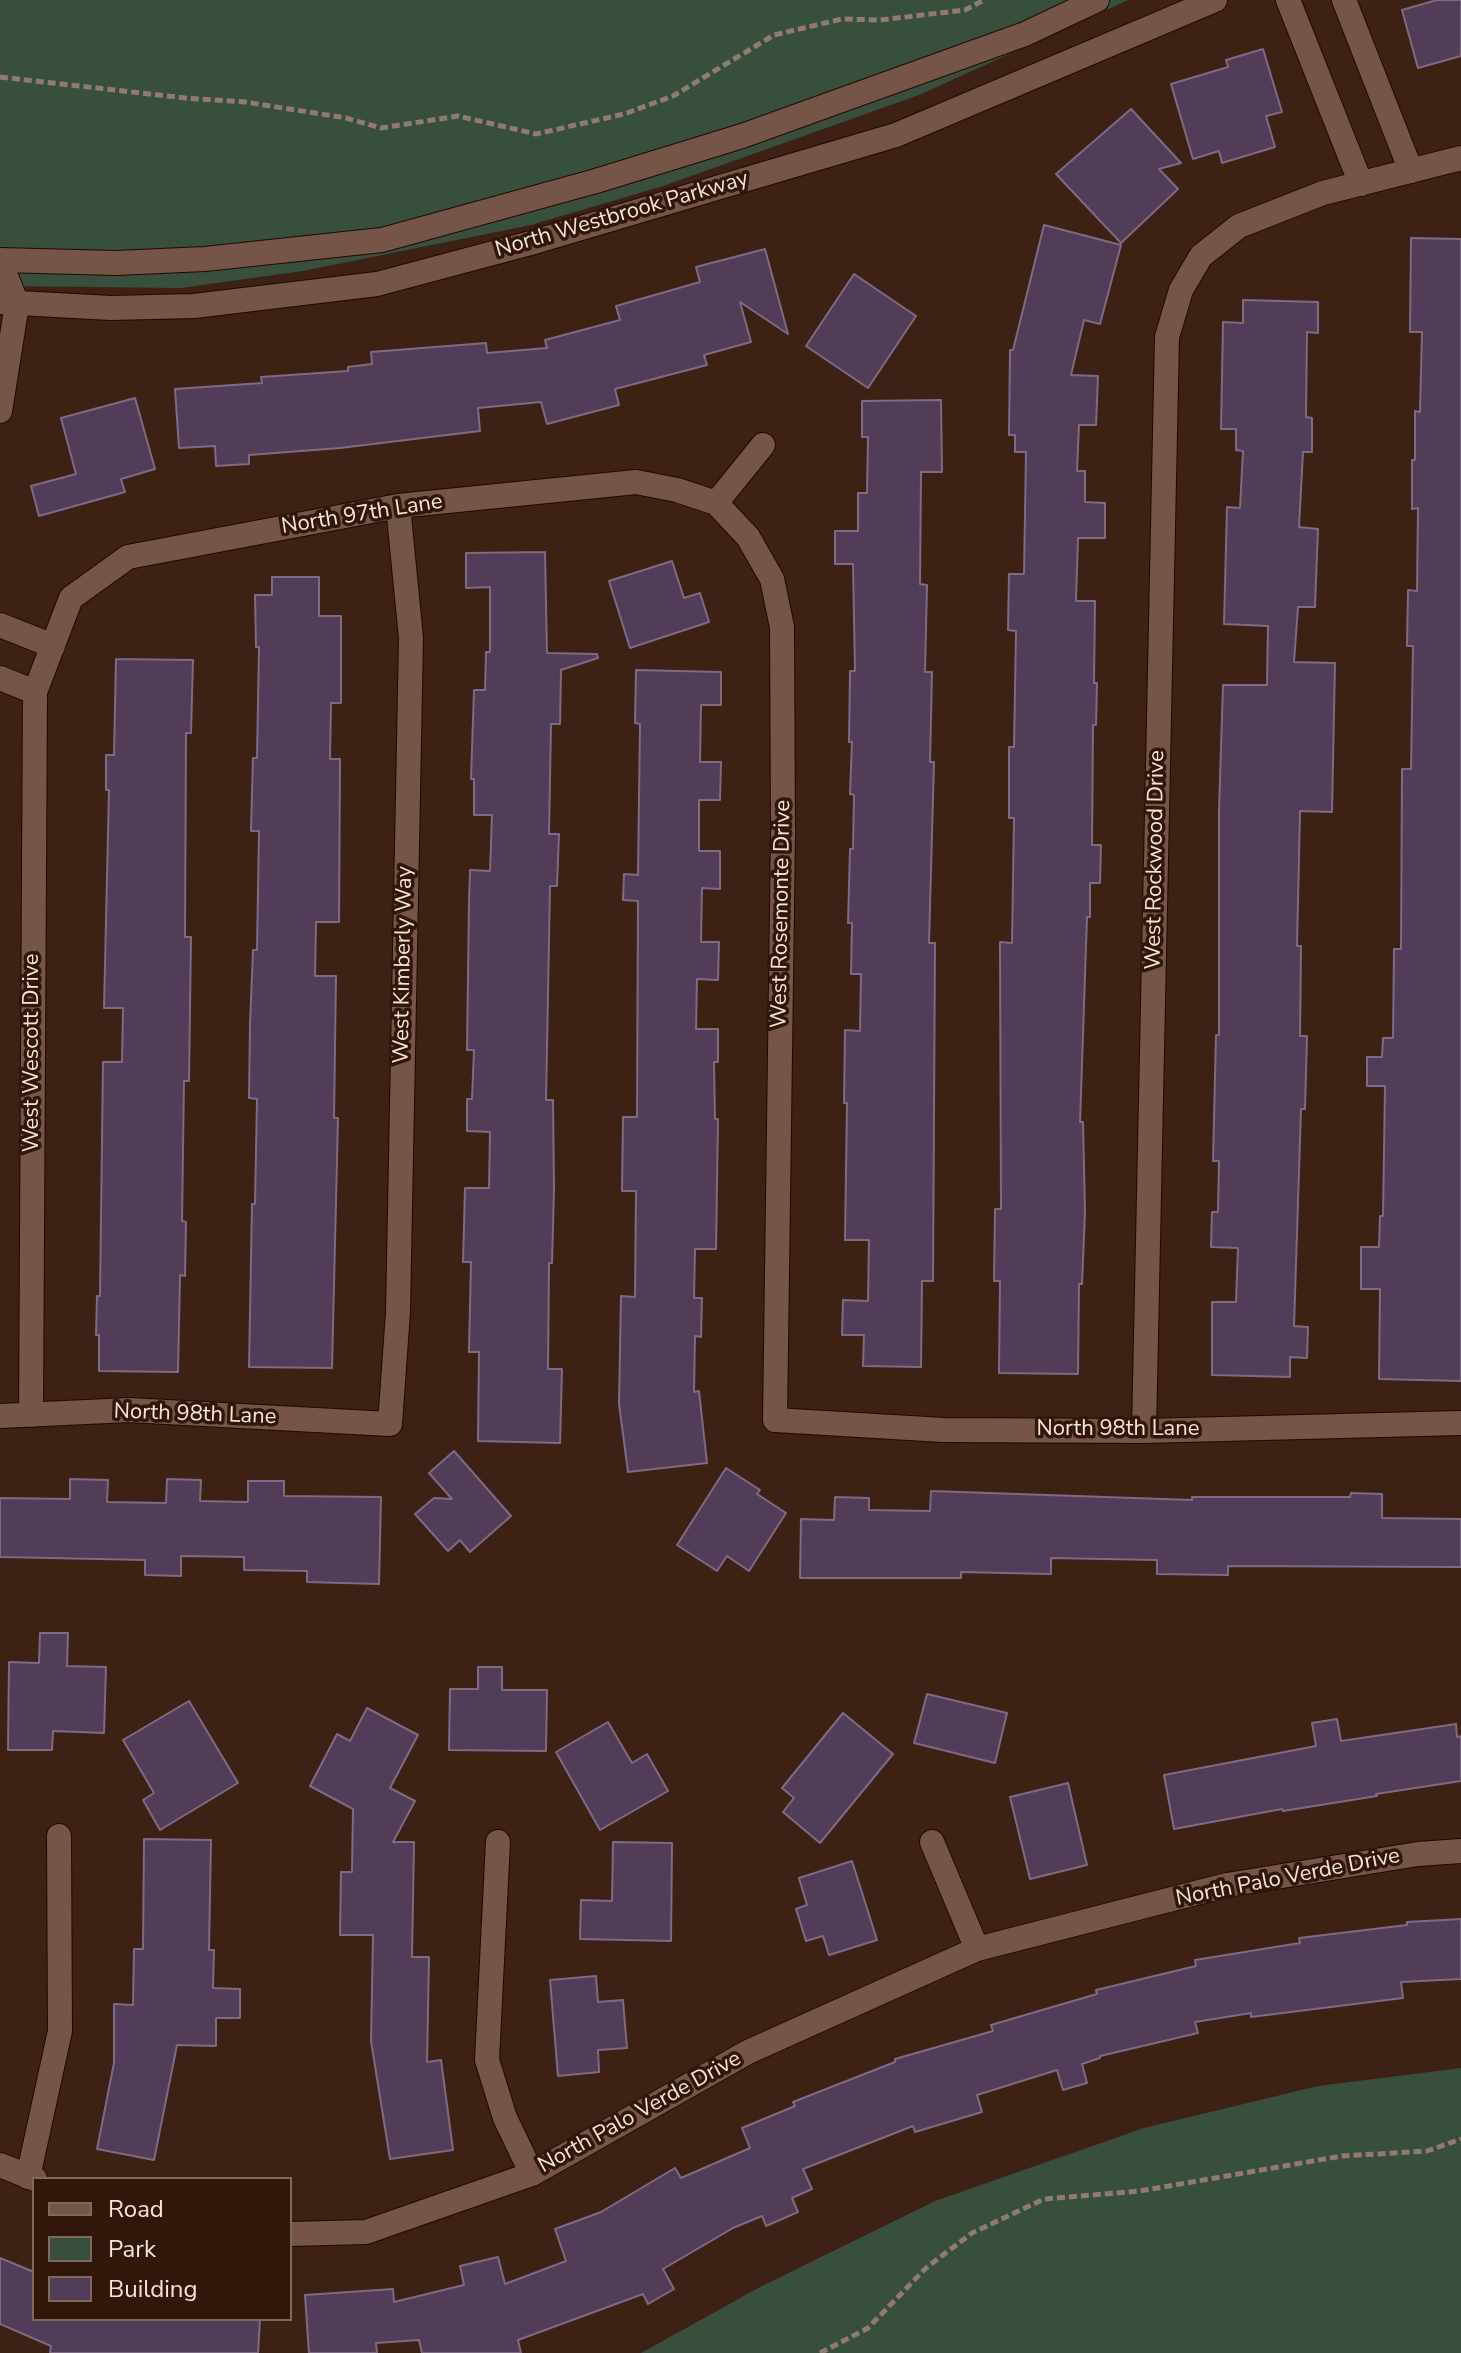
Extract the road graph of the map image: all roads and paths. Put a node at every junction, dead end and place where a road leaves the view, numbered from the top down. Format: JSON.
{"nodes":[{"id":1,"x":984,"y":0,"type":"edge"},
{"id":2,"x":1097,"y":0,"type":"edge"},
{"id":3,"x":1215,"y":0,"type":"edge"},
{"id":4,"x":1288,"y":0,"type":"edge"},
{"id":5,"x":1344,"y":0,"type":"edge"},
{"id":6,"x":0,"y":77,"type":"edge"},
{"id":7,"x":1461,"y":158,"type":"edge"},
{"id":8,"x":1411,"y":171,"type":"junction"},
{"id":9,"x":1361,"y":184,"type":"junction"},
{"id":10,"x":0,"y":260,"type":"edge"},
{"id":11,"x":8,"y":303,"type":"edge"},
{"id":12,"x":0,"y":411,"type":"edge"},
{"id":13,"x":763,"y":445,"type":"dead end"},
{"id":14,"x":716,"y":503,"type":"junction"},
{"id":15,"x":398,"y":506,"type":"junction"},
{"id":16,"x":0,"y":625,"type":"edge"},
{"id":17,"x":53,"y":646,"type":"junction"},
{"id":18,"x":0,"y":678,"type":"edge"},
{"id":19,"x":35,"y":692,"type":"junction"},
{"id":20,"x":31,"y":1415,"type":"junction"},
{"id":21,"x":0,"y":1416,"type":"edge"},
{"id":22,"x":775,"y":1420,"type":"joint"},
{"id":23,"x":1461,"y":1423,"type":"edge"},
{"id":24,"x":390,"y":1424,"type":"joint"},
{"id":25,"x":1144,"y":1431,"type":"junction"},
{"id":26,"x":59,"y":1836,"type":"dead end"},
{"id":27,"x":498,"y":1842,"type":"dead end"},
{"id":28,"x":932,"y":1842,"type":"dead end"},
{"id":29,"x":1461,"y":1851,"type":"edge"},
{"id":30,"x":977,"y":1949,"type":"junction"},
{"id":31,"x":1461,"y":2139,"type":"edge"},
{"id":32,"x":0,"y":2165,"type":"edge"},
{"id":33,"x":532,"y":2174,"type":"junction"},
{"id":34,"x":31,"y":2178,"type":"edge"},
{"id":35,"x":292,"y":2234,"type":"edge"},
{"id":36,"x":820,"y":2353,"type":"edge"}],
"edges":[{"from":1,"to":6,"type":"path"},
{"from":2,"to":10,"type":"street","name":"North Westbrook Parkway"},
{"from":3,"to":11,"type":"street","name":"North Westbrook Parkway"},
{"from":4,"to":9,"type":"street"},
{"from":5,"to":8,"type":"street"},
{"from":7,"to":8,"type":"street"},
{"from":8,"to":9,"type":"street"},
{"from":9,"to":25,"type":"street","name":"West Rockwood Drive"},
{"from":10,"to":11,"type":"street"},
{"from":11,"to":12,"type":"street"},
{"from":13,"to":14,"type":"street"},
{"from":14,"to":15,"type":"street","name":"North 97th Lane"},
{"from":14,"to":22,"type":"street","name":"West Rosemonte Drive"},
{"from":15,"to":17,"type":"street","name":"North 97th Lane"},
{"from":15,"to":24,"type":"street","name":"West Kimberly Way"},
{"from":16,"to":17,"type":"street"},
{"from":17,"to":19,"type":"street","name":"North 97th Lane"},
{"from":18,"to":19,"type":"street"},
{"from":19,"to":20,"type":"street","name":"West Wescott Drive"},
{"from":20,"to":21,"type":"street","name":"North 98th Lane"},
{"from":20,"to":24,"type":"street","name":"North 98th Lane"},
{"from":22,"to":25,"type":"street","name":"North 98th Lane"},
{"from":23,"to":25,"type":"street","name":"North 98th Lane"},
{"from":26,"to":34,"type":"street"},
{"from":27,"to":33,"type":"street"},
{"from":28,"to":30,"type":"street"},
{"from":29,"to":30,"type":"street","name":"North Palo Verde Drive"},
{"from":30,"to":33,"type":"street","name":"North Palo Verde Drive"},
{"from":31,"to":36,"type":"path"},
{"from":32,"to":34,"type":"street"},
{"from":33,"to":35,"type":"street","name":"North Palo Verde Drive"}]}
